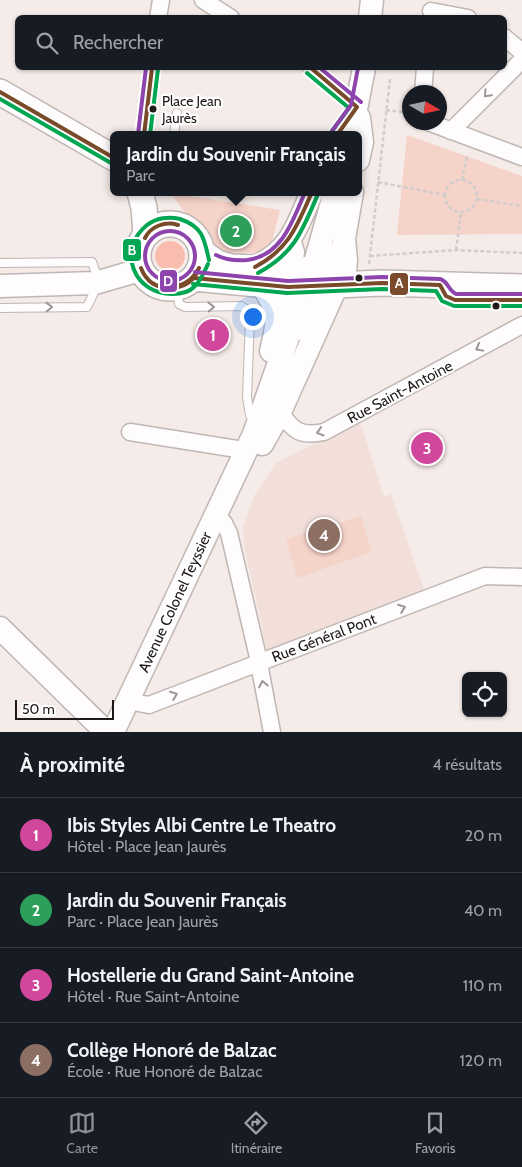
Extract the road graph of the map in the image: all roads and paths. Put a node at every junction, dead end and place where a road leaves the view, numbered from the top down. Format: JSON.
{"nodes":[{"id":1,"x":161,"y":0,"type":"edge"},
{"id":2,"x":203,"y":0,"type":"edge"},
{"id":3,"x":372,"y":0,"type":"edge"},
{"id":4,"x":431,"y":9,"type":"edge"},
{"id":5,"x":158,"y":15,"type":"edge"},
{"id":6,"x":226,"y":15,"type":"edge"},
{"id":7,"x":370,"y":15,"type":"edge"},
{"id":8,"x":456,"y":15,"type":"edge"},
{"id":9,"x":507,"y":40,"type":"edge"},
{"id":10,"x":522,"y":52,"type":"edge"},
{"id":11,"x":522,"y":60,"type":"edge"},
{"id":12,"x":152,"y":70,"type":"edge"},
{"id":13,"x":313,"y":70,"type":"edge"},
{"id":14,"x":425,"y":70,"type":"edge"},
{"id":15,"x":363,"y":72,"type":"edge"},
{"id":16,"x":390,"y":79,"type":"dead end"},
{"id":17,"x":424,"y":85,"type":"edge"},
{"id":18,"x":0,"y":92,"type":"edge"},
{"id":19,"x":357,"y":107,"type":"junction"},
{"id":20,"x":386,"y":110,"type":"junction"},
{"id":21,"x":402,"y":112,"type":"edge"},
{"id":22,"x":177,"y":113,"type":"dead end"},
{"id":23,"x":447,"y":129,"type":"edge"},
{"id":24,"x":144,"y":131,"type":"edge"},
{"id":25,"x":175,"y":131,"type":"edge"},
{"id":26,"x":341,"y":131,"type":"edge"},
{"id":27,"x":352,"y":131,"type":"edge"},
{"id":28,"x":360,"y":131,"type":"edge"},
{"id":29,"x":451,"y":131,"type":"junction"},
{"id":30,"x":110,"y":156,"type":"edge"},
{"id":31,"x":466,"y":156,"type":"dead end"},
{"id":32,"x":522,"y":156,"type":"edge"},
{"id":33,"x":462,"y":180,"type":"junction"},
{"id":34,"x":378,"y":182,"type":"junction"},
{"id":35,"x":445,"y":195,"type":"junction"},
{"id":36,"x":141,"y":196,"type":"edge"},
{"id":37,"x":156,"y":196,"type":"edge"},
{"id":38,"x":310,"y":196,"type":"edge"},
{"id":39,"x":336,"y":196,"type":"edge"},
{"id":40,"x":351,"y":196,"type":"edge"},
{"id":41,"x":477,"y":199,"type":"junction"},
{"id":42,"x":522,"y":206,"type":"edge"},
{"id":43,"x":461,"y":212,"type":"junction"},
{"id":44,"x":171,"y":224,"type":"junction"},
{"id":45,"x":146,"y":234,"type":"junction"},
{"id":46,"x":292,"y":238,"type":"junction"},
{"id":47,"x":456,"y":250,"type":"junction"},
{"id":48,"x":202,"y":252,"type":"junction"},
{"id":49,"x":522,"y":253,"type":"edge"},
{"id":50,"x":0,"y":264,"type":"edge"},
{"id":51,"x":140,"y":270,"type":"junction"},
{"id":52,"x":522,"y":271,"type":"edge"},
{"id":53,"x":346,"y":272,"type":"junction"},
{"id":54,"x":258,"y":276,"type":"junction"},
{"id":55,"x":99,"y":282,"type":"junction"},
{"id":56,"x":186,"y":283,"type":"junction"},
{"id":57,"x":440,"y":285,"type":"junction"},
{"id":58,"x":0,"y":286,"type":"edge"},
{"id":59,"x":294,"y":287,"type":"junction"},
{"id":60,"x":522,"y":287,"type":"edge"},
{"id":61,"x":522,"y":300,"type":"edge"},
{"id":62,"x":0,"y":308,"type":"edge"},
{"id":63,"x":522,"y":325,"type":"edge"},
{"id":64,"x":277,"y":327,"type":"junction"},
{"id":65,"x":280,"y":412,"type":"junction"},
{"id":66,"x":250,"y":415,"type":"junction"},
{"id":67,"x":130,"y":432,"type":"dead end"},
{"id":68,"x":237,"y":449,"type":"junction"},
{"id":69,"x":237,"y":472,"type":"junction"},
{"id":70,"x":216,"y":516,"type":"junction"},
{"id":71,"x":522,"y":577,"type":"edge"},
{"id":72,"x":0,"y":628,"type":"edge"},
{"id":73,"x":258,"y":662,"type":"junction"},
{"id":74,"x":128,"y":702,"type":"junction"},
{"id":75,"x":106,"y":732,"type":"edge"},
{"id":76,"x":113,"y":732,"type":"edge"},
{"id":77,"x":272,"y":732,"type":"edge"}],
"edges":[{"from":1,"to":5,"type":"street"},
{"from":2,"to":6,"type":"street"},
{"from":3,"to":7,"type":"main road"},
{"from":4,"to":8,"type":"street"},
{"from":9,"to":10,"type":"street"},
{"from":11,"to":29,"type":"street","one_way":true},
{"from":12,"to":24,"type":"street"},
{"from":13,"to":19,"type":"street"},
{"from":14,"to":17,"type":"street"},
{"from":15,"to":19,"type":"main road"},
{"from":16,"to":20,"type":"path"},
{"from":18,"to":30,"type":"main road"},
{"from":19,"to":26,"type":"main road"},
{"from":19,"to":27,"type":"main road"},
{"from":19,"to":28,"type":"main road"},
{"from":20,"to":21,"type":"path"},
{"from":20,"to":34,"type":"path"},
{"from":22,"to":25,"type":"lane"},
{"from":23,"to":29,"type":"street"},
{"from":29,"to":32,"type":"street"},
{"from":31,"to":33,"type":"path"},
{"from":33,"to":35,"type":"path"},
{"from":33,"to":41,"type":"path"},
{"from":34,"to":35,"type":"path"},
{"from":34,"to":53,"type":"path"},
{"from":35,"to":43,"type":"path"},
{"from":36,"to":45,"type":"main road"},
{"from":37,"to":44,"type":"main road"},
{"from":38,"to":46,"type":"main road"},
{"from":39,"to":53,"type":"main road"},
{"from":40,"to":53,"type":"main road"},
{"from":41,"to":42,"type":"path"},
{"from":41,"to":43,"type":"path"},
{"from":43,"to":47,"type":"path"},
{"from":44,"to":45,"type":"main road"},
{"from":44,"to":48,"type":"main road"},
{"from":45,"to":51,"type":"main road"},
{"from":46,"to":54,"type":"main road"},
{"from":46,"to":59,"type":"street"},
{"from":47,"to":49,"type":"path"},
{"from":47,"to":53,"type":"path"},
{"from":48,"to":54,"type":"main road"},
{"from":48,"to":56,"type":"main road"},
{"from":50,"to":55,"type":"lane"},
{"from":51,"to":55,"type":"main road"},
{"from":51,"to":56,"type":"main road"},
{"from":52,"to":53,"type":"main road"},
{"from":53,"to":57,"type":"main road"},
{"from":53,"to":59,"type":"main road"},
{"from":53,"to":65,"type":"main road"},
{"from":54,"to":56,"type":"main road"},
{"from":54,"to":59,"type":"main road"},
{"from":54,"to":64,"type":"main road"},
{"from":55,"to":58,"type":"main road"},
{"from":62,"to":55,"type":"lane","one_way":true},
{"from":56,"to":66,"type":"lane","one_way":true},
{"from":57,"to":60,"type":"main road"},
{"from":57,"to":61,"type":"lane"},
{"from":59,"to":64,"type":"street"},
{"from":59,"to":69,"type":"main road","name":"Avenue Colonel Teyssier"},
{"from":63,"to":65,"type":"street","name":"Rue Saint-Antoine","one_way":true},
{"from":64,"to":66,"type":"main road"},
{"from":65,"to":69,"type":"main road"},
{"from":66,"to":68,"type":"main road"},
{"from":67,"to":68,"type":"street"},
{"from":68,"to":69,"type":"main road"},
{"from":69,"to":70,"type":"main road","name":"Avenue Colonel Teyssier"},
{"from":70,"to":73,"type":"street"},
{"from":70,"to":74,"type":"main road","name":"Avenue Colonel Teyssier"},
{"from":73,"to":71,"type":"street","name":"Rue Général Pont","one_way":true},
{"from":72,"to":75,"type":"main road"},
{"from":74,"to":73,"type":"street","name":"Rue Général Pont","one_way":true},
{"from":77,"to":73,"type":"street","one_way":true},
{"from":74,"to":76,"type":"main road","name":"Avenue Colonel Teyssier"}]}
